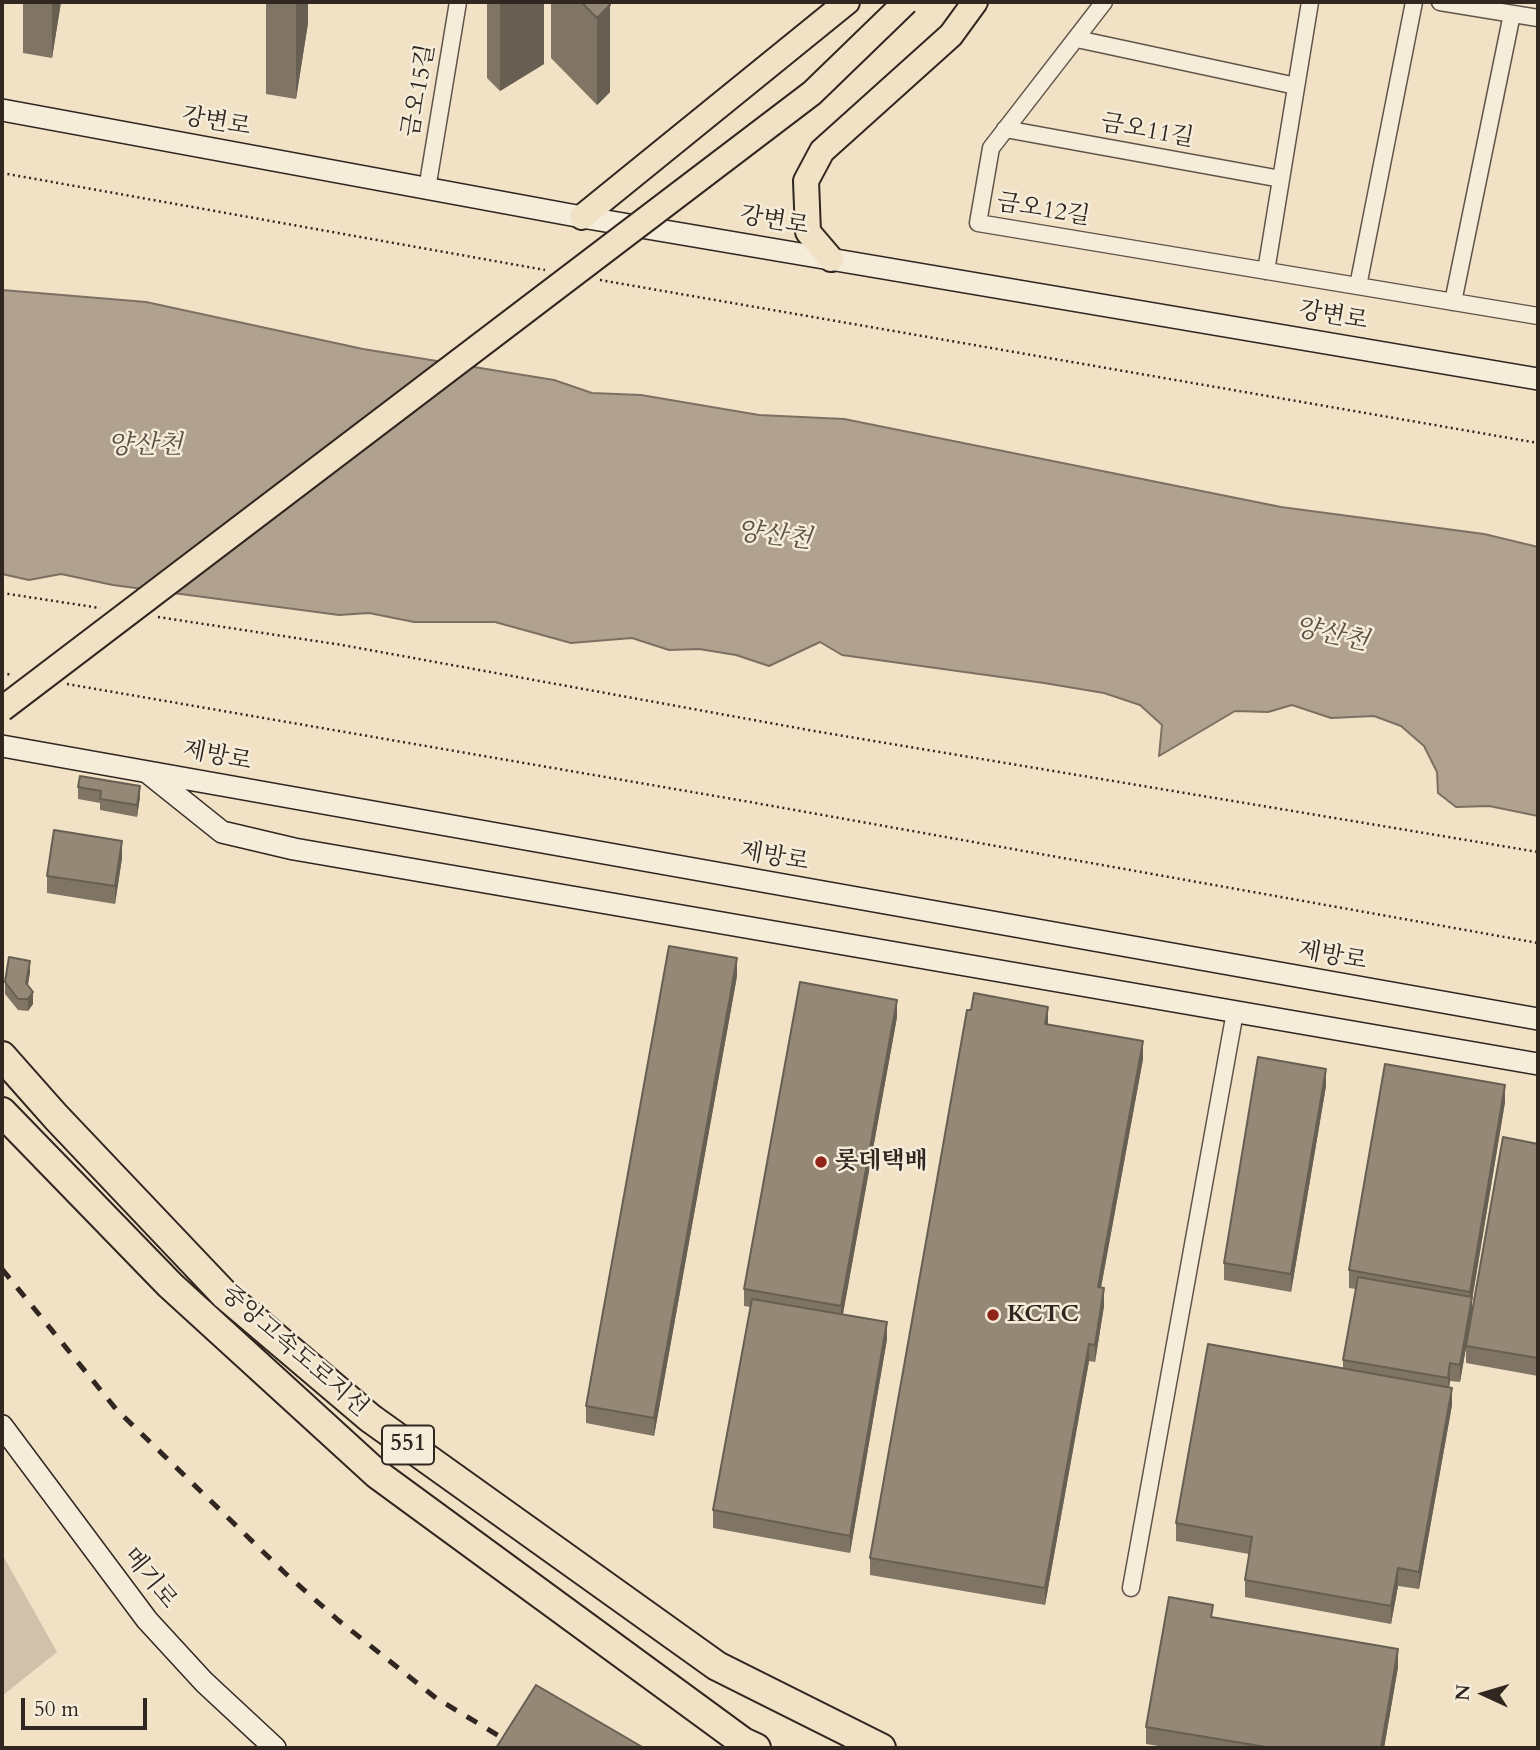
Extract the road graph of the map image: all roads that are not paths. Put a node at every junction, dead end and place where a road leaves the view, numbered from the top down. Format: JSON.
{"nodes":[{"id":1,"x":458,"y":2,"type":"edge"},
{"id":2,"x":848,"y":2,"type":"edge"},
{"id":3,"x":906,"y":2,"type":"edge"},
{"id":4,"x":975,"y":2,"type":"edge"},
{"id":5,"x":1104,"y":2,"type":"edge"},
{"id":6,"x":1310,"y":2,"type":"edge"},
{"id":7,"x":1414,"y":2,"type":"edge"},
{"id":8,"x":1440,"y":2,"type":"edge"},
{"id":9,"x":1512,"y":13,"type":"junction"},
{"id":10,"x":1538,"y":18,"type":"edge"},
{"id":11,"x":1077,"y":39,"type":"junction"},
{"id":12,"x":1296,"y":86,"type":"junction"},
{"id":13,"x":2,"y":110,"type":"edge"},
{"id":14,"x":1005,"y":129,"type":"junction"},
{"id":15,"x":1281,"y":179,"type":"junction"},
{"id":16,"x":427,"y":188,"type":"junction"},
{"id":17,"x":582,"y":217,"type":"junction"},
{"id":18,"x":831,"y":259,"type":"junction"},
{"id":19,"x":1266,"y":271,"type":"junction"},
{"id":20,"x":1358,"y":286,"type":"junction"},
{"id":21,"x":1453,"y":302,"type":"junction"},
{"id":22,"x":1538,"y":316,"type":"edge"},
{"id":23,"x":1538,"y":379,"type":"edge"},
{"id":24,"x":2,"y":709,"type":"edge"},
{"id":25,"x":2,"y":746,"type":"edge"},
{"id":26,"x":145,"y":771,"type":"junction"},
{"id":27,"x":1235,"y":1012,"type":"junction"},
{"id":28,"x":1538,"y":1019,"type":"edge"},
{"id":29,"x":2,"y":1056,"type":"edge"},
{"id":30,"x":1538,"y":1064,"type":"edge"},
{"id":31,"x":2,"y":1112,"type":"edge"},
{"id":32,"x":2,"y":1426,"type":"edge"},
{"id":33,"x":1131,"y":1588,"type":"dead end"},
{"id":34,"x":275,"y":1748,"type":"edge"},
{"id":35,"x":756,"y":1748,"type":"edge"},
{"id":36,"x":881,"y":1748,"type":"edge"}],
"edges":[{"from":1,"to":16,"type":"street","name":"금오15길"},
{"from":2,"to":17,"type":"main road"},
{"from":3,"to":24,"type":"main road","bridge":true},
{"from":4,"to":18,"type":"main road"},
{"from":5,"to":11,"type":"street","name":"금오12길"},
{"from":6,"to":12,"type":"street"},
{"from":7,"to":20,"type":"street"},
{"from":8,"to":9,"type":"street"},
{"from":9,"to":10,"type":"street"},
{"from":9,"to":21,"type":"street"},
{"from":11,"to":12,"type":"street"},
{"from":11,"to":14,"type":"street","name":"금오12길"},
{"from":12,"to":15,"type":"street"},
{"from":13,"to":16,"type":"street","name":"강변로"},
{"from":14,"to":15,"type":"street","name":"금오11길"},
{"from":14,"to":19,"type":"street","name":"금오12길"},
{"from":15,"to":19,"type":"street"},
{"from":16,"to":17,"type":"street","name":"강변로"},
{"from":17,"to":18,"type":"street","name":"강변로"},
{"from":18,"to":23,"type":"street","name":"강변로"},
{"from":19,"to":20,"type":"street","name":"금오12길"},
{"from":20,"to":21,"type":"street","name":"금오12길"},
{"from":21,"to":22,"type":"street","name":"금오12길"},
{"from":25,"to":26,"type":"street","name":"제방로"},
{"from":26,"to":27,"type":"street"},
{"from":26,"to":28,"type":"street","name":"제방로"},
{"from":27,"to":30,"type":"street"},
{"from":27,"to":33,"type":"street"},
{"from":29,"to":36,"type":"highway","name":"중앙고속도로지선","number":"551"},
{"from":31,"to":35,"type":"highway","name":"중앙고속도로지선","number":"551"},
{"from":32,"to":34,"type":"street","name":"메기로"}]}
